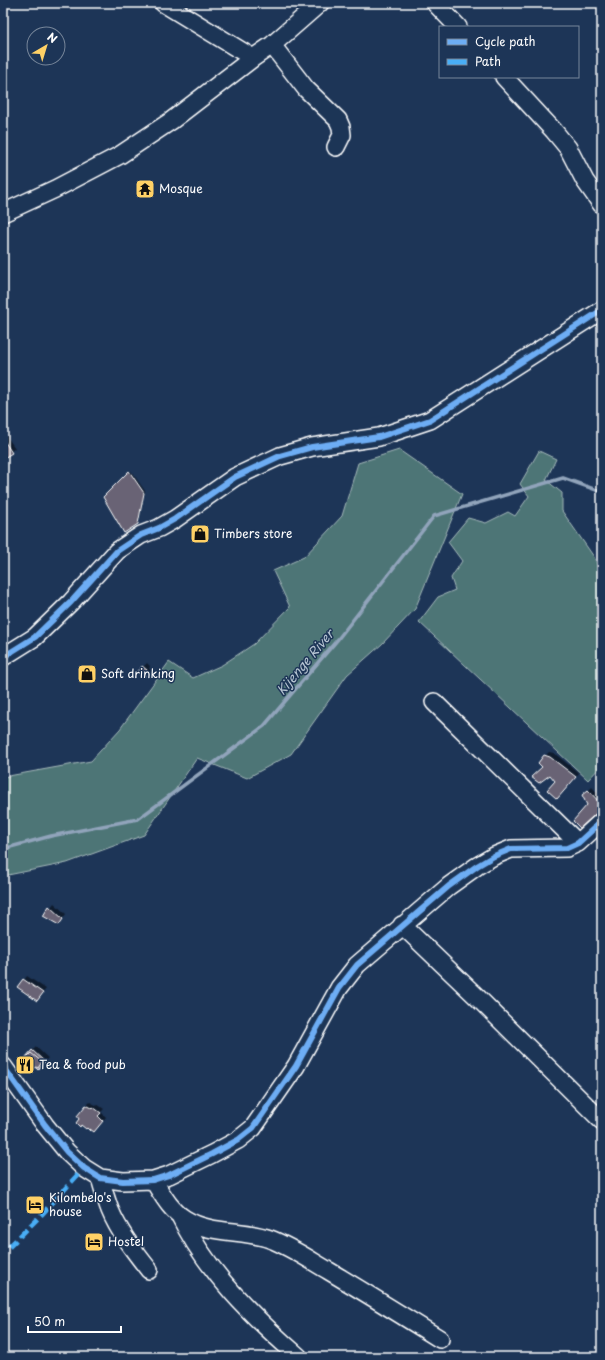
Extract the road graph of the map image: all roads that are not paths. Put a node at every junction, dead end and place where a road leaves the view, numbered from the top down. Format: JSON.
{"nodes":[{"id":1,"x":163,"y":3,"type":"edge"},
{"id":2,"x":320,"y":3,"type":"edge"},
{"id":3,"x":436,"y":3,"type":"edge"},
{"id":4,"x":457,"y":26,"type":"edge"},
{"id":5,"x":272,"y":45,"type":"junction"},
{"id":6,"x":253,"y":58,"type":"junction"},
{"id":7,"x":505,"y":78,"type":"edge"},
{"id":8,"x":336,"y":147,"type":"dead end"},
{"id":9,"x":602,"y":205,"type":"edge"},
{"id":10,"x":3,"y":214,"type":"edge"},
{"id":11,"x":602,"y":310,"type":"edge"},
{"id":12,"x":3,"y":657,"type":"edge"},
{"id":13,"x":434,"y":702,"type":"dead end"},
{"id":14,"x":602,"y":821,"type":"edge"},
{"id":15,"x":578,"y":843,"type":"junction"},
{"id":16,"x":402,"y":925,"type":"junction"},
{"id":17,"x":3,"y":1066,"type":"edge"},
{"id":18,"x":602,"y":1121,"type":"edge"},
{"id":19,"x":100,"y":1178,"type":"junction"},
{"id":20,"x":153,"y":1180,"type":"junction"},
{"id":21,"x":180,"y":1216,"type":"junction"},
{"id":22,"x":149,"y":1270,"type":"dead end"},
{"id":23,"x":440,"y":1339,"type":"dead end"},
{"id":24,"x":299,"y":1357,"type":"edge"}],
"edges":[{"from":1,"to":6,"type":"street"},
{"from":2,"to":5,"type":"street"},
{"from":3,"to":4,"type":"street"},
{"from":5,"to":6,"type":"street"},
{"from":5,"to":8,"type":"street"},
{"from":6,"to":10,"type":"street"},
{"from":7,"to":9,"type":"street"},
{"from":11,"to":12,"type":"street"},
{"from":13,"to":15,"type":"street"},
{"from":14,"to":15,"type":"street"},
{"from":15,"to":16,"type":"street"},
{"from":16,"to":18,"type":"street"},
{"from":16,"to":20,"type":"street"},
{"from":17,"to":19,"type":"street"},
{"from":19,"to":20,"type":"street"},
{"from":19,"to":22,"type":"street"},
{"from":20,"to":21,"type":"street"},
{"from":21,"to":23,"type":"street"},
{"from":21,"to":24,"type":"street"}]}
